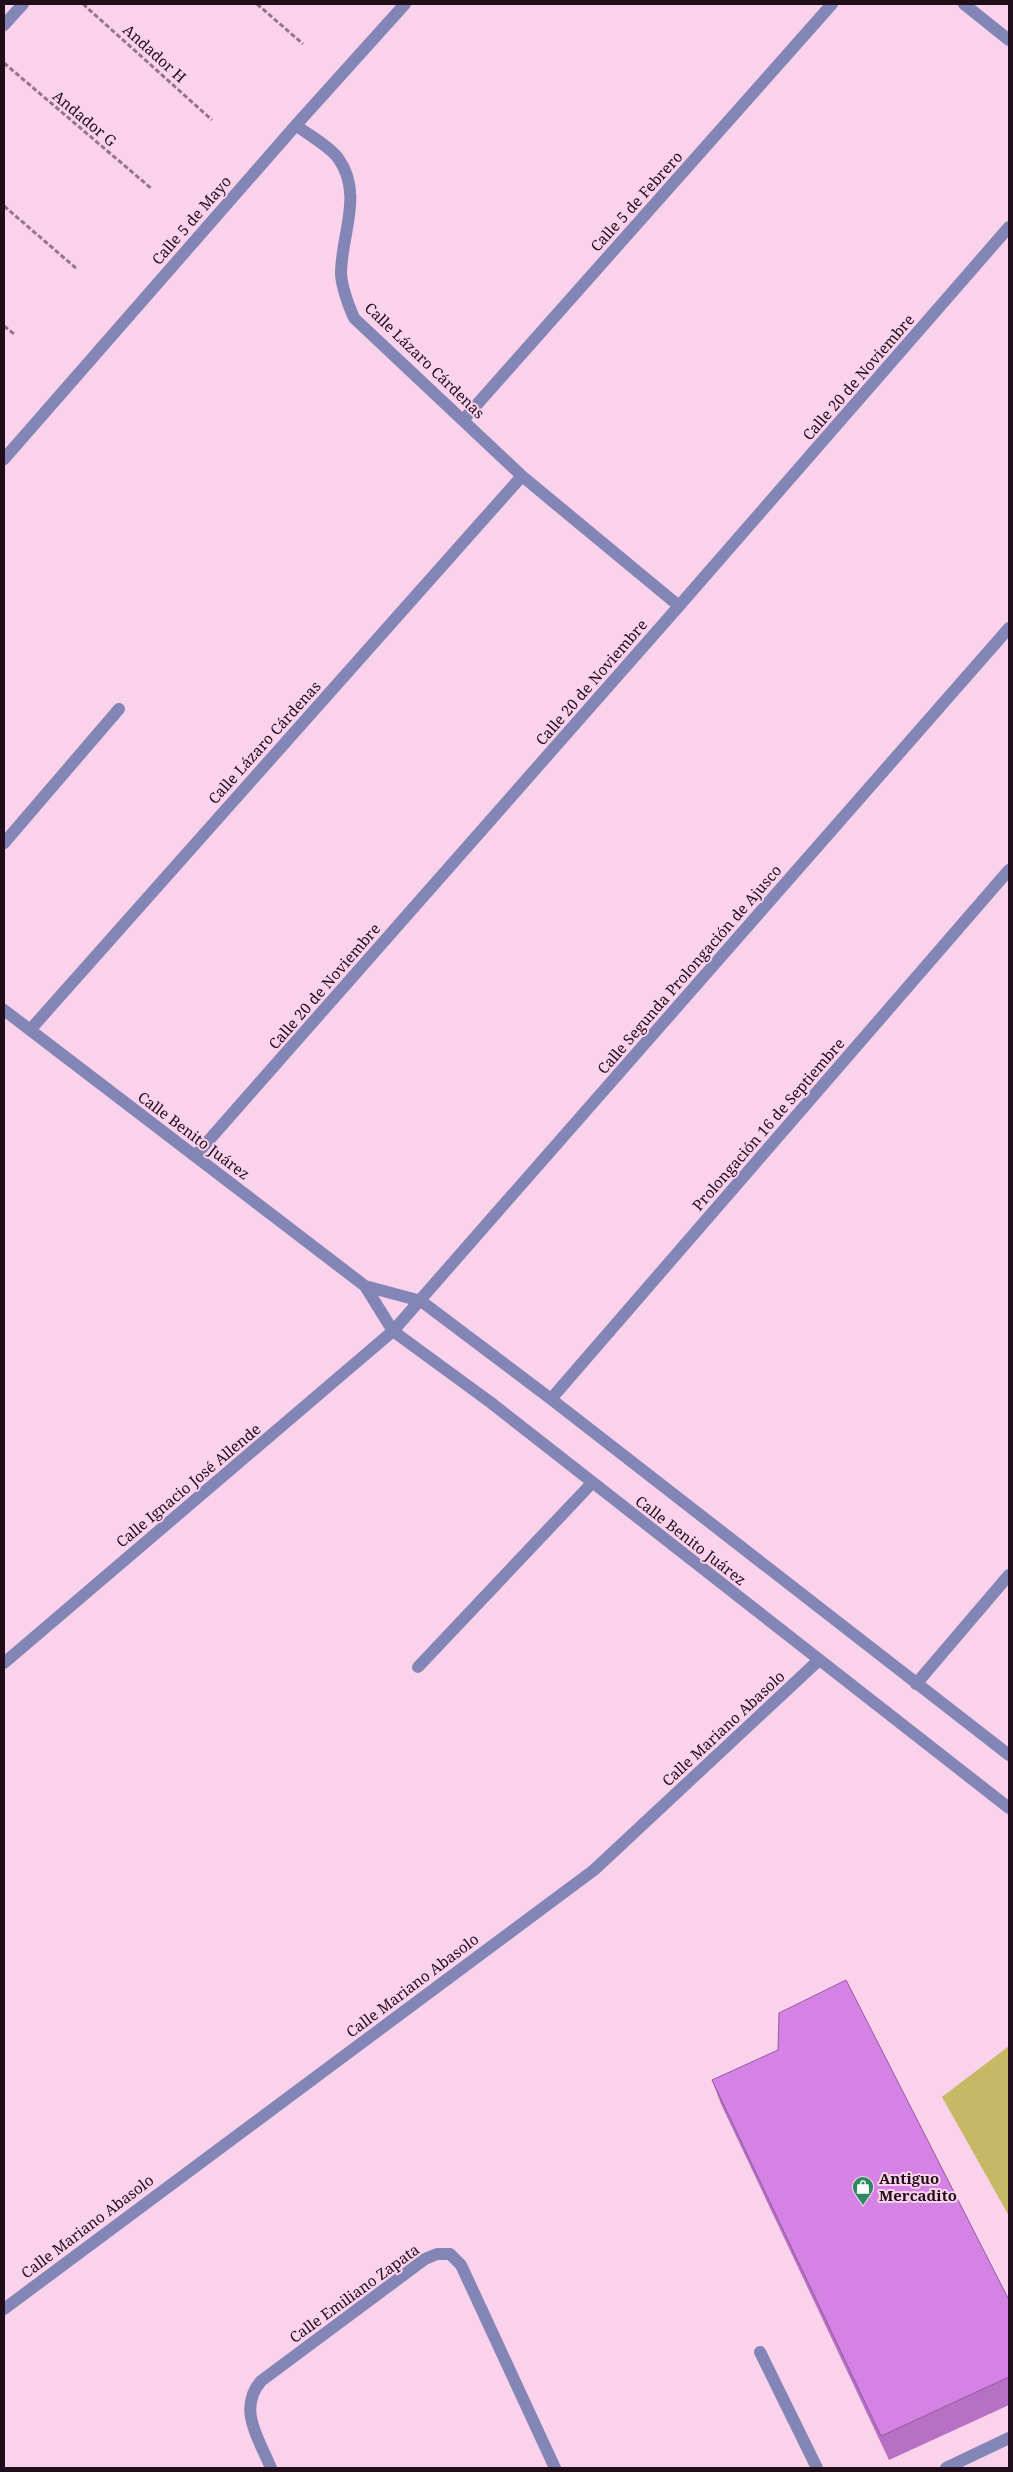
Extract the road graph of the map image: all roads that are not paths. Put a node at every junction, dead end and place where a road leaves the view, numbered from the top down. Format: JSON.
{"nodes":[{"id":1,"x":23,"y":4,"type":"edge"},
{"id":2,"x":404,"y":4,"type":"edge"},
{"id":3,"x":832,"y":4,"type":"edge"},
{"id":4,"x":964,"y":4,"type":"edge"},
{"id":5,"x":4,"y":25,"type":"edge"},
{"id":6,"x":1009,"y":40,"type":"edge"},
{"id":7,"x":296,"y":125,"type":"junction"},
{"id":8,"x":1009,"y":227,"type":"edge"},
{"id":9,"x":464,"y":419,"type":"junction"},
{"id":10,"x":4,"y":459,"type":"edge"},
{"id":11,"x":522,"y":476,"type":"junction"},
{"id":12,"x":679,"y":606,"type":"junction"},
{"id":13,"x":1009,"y":628,"type":"edge"},
{"id":14,"x":119,"y":709,"type":"dead end"},
{"id":15,"x":4,"y":843,"type":"edge"},
{"id":16,"x":1009,"y":870,"type":"edge"},
{"id":17,"x":4,"y":1010,"type":"edge"},
{"id":18,"x":30,"y":1030,"type":"junction"},
{"id":19,"x":195,"y":1156,"type":"junction"},
{"id":20,"x":365,"y":1286,"type":"junction"},
{"id":21,"x":421,"y":1301,"type":"junction"},
{"id":22,"x":393,"y":1331,"type":"junction"},
{"id":23,"x":551,"y":1399,"type":"junction"},
{"id":24,"x":592,"y":1482,"type":"junction"},
{"id":25,"x":1009,"y":1576,"type":"edge"},
{"id":26,"x":819,"y":1660,"type":"junction"},
{"id":27,"x":4,"y":1663,"type":"edge"},
{"id":28,"x":418,"y":1667,"type":"dead end"},
{"id":29,"x":916,"y":1684,"type":"junction"},
{"id":30,"x":1009,"y":1755,"type":"edge"},
{"id":31,"x":1009,"y":1808,"type":"edge"},
{"id":32,"x":4,"y":2309,"type":"edge"},
{"id":33,"x":760,"y":2352,"type":"dead end"},
{"id":34,"x":1009,"y":2438,"type":"edge"},
{"id":35,"x":271,"y":2468,"type":"edge"},
{"id":36,"x":555,"y":2468,"type":"edge"},
{"id":37,"x":817,"y":2468,"type":"edge"},
{"id":38,"x":946,"y":2468,"type":"edge"}],
"edges":[{"from":1,"to":5,"type":"street"},
{"from":2,"to":7,"type":"street","name":"Calle 5 de Mayo"},
{"from":3,"to":9,"type":"street","name":"Calle 5 de Febrero"},
{"from":4,"to":6,"type":"street"},
{"from":7,"to":9,"type":"street","name":"Calle Lázaro Cárdenas"},
{"from":7,"to":10,"type":"street","name":"Calle 5 de Mayo"},
{"from":8,"to":12,"type":"street","name":"Calle 20 de Noviembre"},
{"from":9,"to":11,"type":"street","name":"Calle Lázaro Cárdenas"},
{"from":11,"to":12,"type":"street","name":"Calle Lázaro Cárdenas"},
{"from":11,"to":18,"type":"street","name":"Calle Lázaro Cárdenas"},
{"from":12,"to":19,"type":"street","name":"Calle 20 de Noviembre"},
{"from":13,"to":21,"type":"street","name":"Calle Segunda Prolongación de Ajusco"},
{"from":14,"to":15,"type":"street"},
{"from":16,"to":23,"type":"street","name":"Prolongación 16 de Septiembre"},
{"from":17,"to":18,"type":"street","name":"Calle Benito Juárez"},
{"from":18,"to":19,"type":"street","name":"Calle Benito Juárez"},
{"from":19,"to":20,"type":"street","name":"Calle Benito Juárez"},
{"from":20,"to":21,"type":"street","name":"Calle Benito Juárez"},
{"from":20,"to":22,"type":"street","name":"Calle Benito Juárez"},
{"from":21,"to":22,"type":"street","name":"Calle Segunda Prolongación de Ajusco"},
{"from":21,"to":23,"type":"street","name":"Calle Benito Juárez"},
{"from":22,"to":24,"type":"street","name":"Calle Benito Juárez"},
{"from":22,"to":27,"type":"street","name":"Calle Ignacio José Allende"},
{"from":23,"to":29,"type":"street","name":"Calle Benito Juárez"},
{"from":24,"to":26,"type":"street","name":"Calle Benito Juárez"},
{"from":24,"to":28,"type":"street"},
{"from":25,"to":29,"type":"street"},
{"from":26,"to":31,"type":"street","name":"Calle Benito Juárez"},
{"from":26,"to":32,"type":"street","name":"Calle Mariano Abasolo"},
{"from":29,"to":30,"type":"street","name":"Calle Benito Juárez"},
{"from":33,"to":37,"type":"street"},
{"from":34,"to":38,"type":"street"},
{"from":35,"to":36,"type":"street","name":"Calle Emiliano Zapata"}]}
